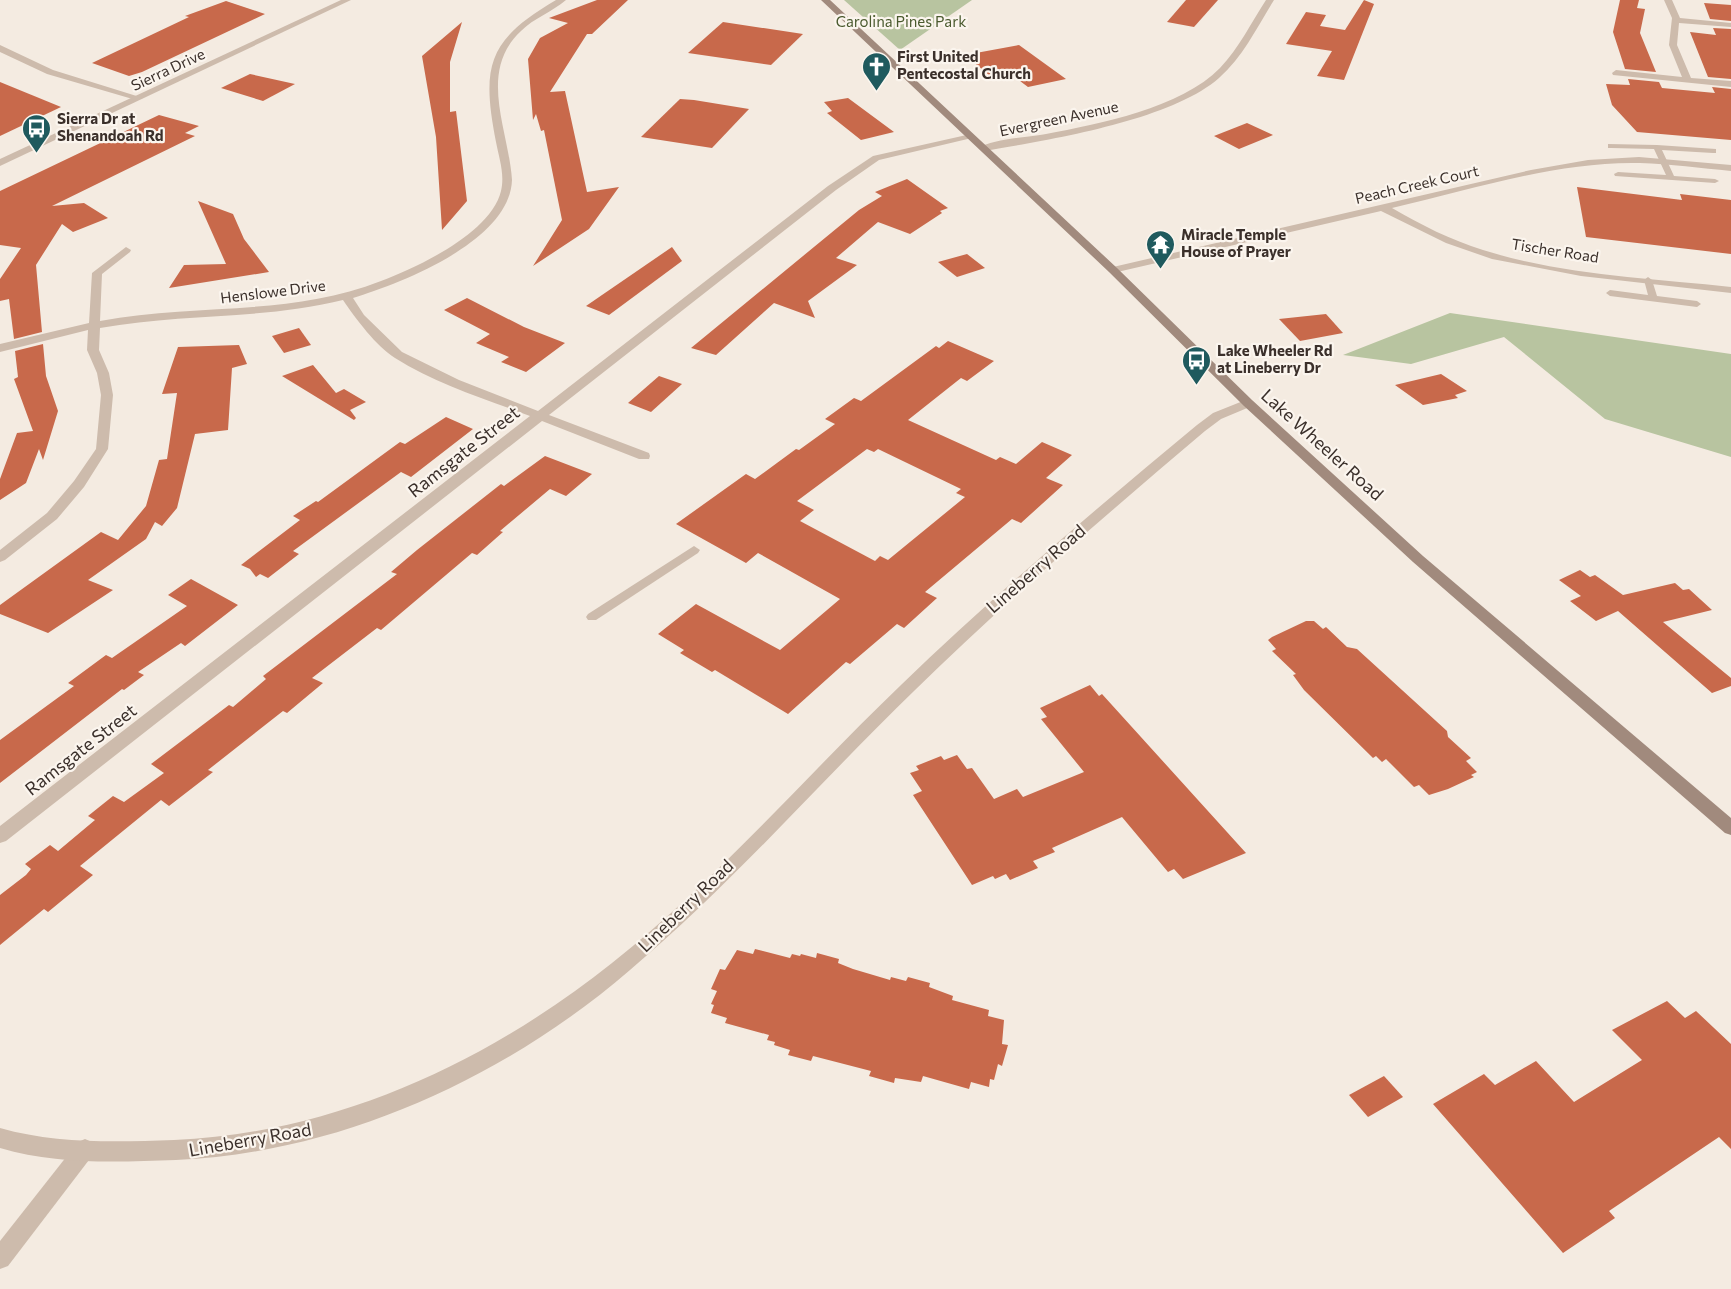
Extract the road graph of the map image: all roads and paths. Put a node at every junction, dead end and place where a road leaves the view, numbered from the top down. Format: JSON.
{"nodes":[{"id":1,"x":347,"y":0,"type":"edge"},
{"id":2,"x":562,"y":0,"type":"edge"},
{"id":3,"x":825,"y":0,"type":"edge"},
{"id":4,"x":1270,"y":0,"type":"edge"},
{"id":5,"x":1668,"y":0,"type":"edge"},
{"id":6,"x":1677,"y":21,"type":"junction"},
{"id":7,"x":1731,"y":25,"type":"edge"},
{"id":8,"x":0,"y":48,"type":"edge"},
{"id":9,"x":1616,"y":73,"type":"dead end"},
{"id":10,"x":1688,"y":80,"type":"junction"},
{"id":11,"x":1731,"y":84,"type":"edge"},
{"id":12,"x":139,"y":98,"type":"junction"},
{"id":13,"x":971,"y":137,"type":"junction"},
{"id":14,"x":1611,"y":146,"type":"dead end"},
{"id":15,"x":1657,"y":147,"type":"junction"},
{"id":16,"x":984,"y":148,"type":"junction"},
{"id":17,"x":1713,"y":151,"type":"dead end"},
{"id":18,"x":1664,"y":162,"type":"junction"},
{"id":19,"x":0,"y":163,"type":"edge"},
{"id":20,"x":1731,"y":168,"type":"edge"},
{"id":21,"x":1618,"y":174,"type":"dead end"},
{"id":22,"x":1671,"y":178,"type":"junction"},
{"id":23,"x":1715,"y":182,"type":"dead end"},
{"id":24,"x":1384,"y":208,"type":"junction"},
{"id":25,"x":126,"y":250,"type":"dead end"},
{"id":26,"x":1113,"y":270,"type":"junction"},
{"id":27,"x":1648,"y":280,"type":"junction"},
{"id":28,"x":1731,"y":290,"type":"edge"},
{"id":29,"x":1610,"y":293,"type":"dead end"},
{"id":30,"x":347,"y":297,"type":"junction"},
{"id":31,"x":1653,"y":298,"type":"junction"},
{"id":32,"x":1697,"y":304,"type":"dead end"},
{"id":33,"x":96,"y":327,"type":"junction"},
{"id":34,"x":0,"y":348,"type":"edge"},
{"id":35,"x":1248,"y":403,"type":"junction"},
{"id":36,"x":541,"y":414,"type":"junction"},
{"id":37,"x":644,"y":456,"type":"dead end"},
{"id":38,"x":694,"y":550,"type":"dead end"},
{"id":39,"x":0,"y":558,"type":"edge"},
{"id":40,"x":592,"y":617,"type":"dead end"},
{"id":41,"x":1731,"y":828,"type":"edge"},
{"id":42,"x":0,"y":836,"type":"edge"},
{"id":43,"x":0,"y":1138,"type":"edge"},
{"id":44,"x":85,"y":1149,"type":"junction"},
{"id":45,"x":0,"y":1258,"type":"edge"}],
"edges":[{"from":1,"to":12,"type":"street","name":"Sierra Drive"},
{"from":2,"to":30,"type":"street","name":"Henslowe Drive"},
{"from":3,"to":13,"type":"main road","name":"Lake Wheeler Road"},
{"from":4,"to":16,"type":"street","name":"Evergreen Avenue"},
{"from":5,"to":6,"type":"street"},
{"from":6,"to":7,"type":"street"},
{"from":6,"to":10,"type":"street"},
{"from":8,"to":12,"type":"street"},
{"from":9,"to":10,"type":"street"},
{"from":10,"to":11,"type":"street"},
{"from":12,"to":19,"type":"street","name":"Sierra Drive"},
{"from":13,"to":16,"type":"main road","name":"Lake Wheeler Road"},
{"from":13,"to":36,"type":"street","name":"Ramsgate Street"},
{"from":14,"to":15,"type":"lane"},
{"from":15,"to":17,"type":"lane"},
{"from":15,"to":18,"type":"lane"},
{"from":16,"to":26,"type":"main road","name":"Lake Wheeler Road"},
{"from":18,"to":20,"type":"street","name":"Peach Creek Court"},
{"from":18,"to":22,"type":"lane"},
{"from":18,"to":24,"type":"street","name":"Peach Creek Court"},
{"from":21,"to":22,"type":"lane"},
{"from":22,"to":23,"type":"lane"},
{"from":24,"to":26,"type":"street","name":"Peach Creek Court"},
{"from":24,"to":27,"type":"street","name":"Tischer Road"},
{"from":25,"to":33,"type":"street"},
{"from":26,"to":35,"type":"main road","name":"Lake Wheeler Road"},
{"from":27,"to":28,"type":"street","name":"Tischer Road"},
{"from":27,"to":31,"type":"lane"},
{"from":29,"to":31,"type":"lane"},
{"from":30,"to":33,"type":"street","name":"Henslowe Drive"},
{"from":30,"to":36,"type":"street"},
{"from":31,"to":32,"type":"lane"},
{"from":33,"to":34,"type":"street","name":"Henslowe Drive"},
{"from":33,"to":39,"type":"street"},
{"from":35,"to":41,"type":"main road","name":"Lake Wheeler Road"},
{"from":35,"to":44,"type":"street","name":"Lineberry Road"},
{"from":36,"to":37,"type":"street"},
{"from":36,"to":42,"type":"street","name":"Ramsgate Street"},
{"from":38,"to":40,"type":"lane"},
{"from":43,"to":44,"type":"street","name":"Lineberry Road"},
{"from":44,"to":45,"type":"street"}]}
